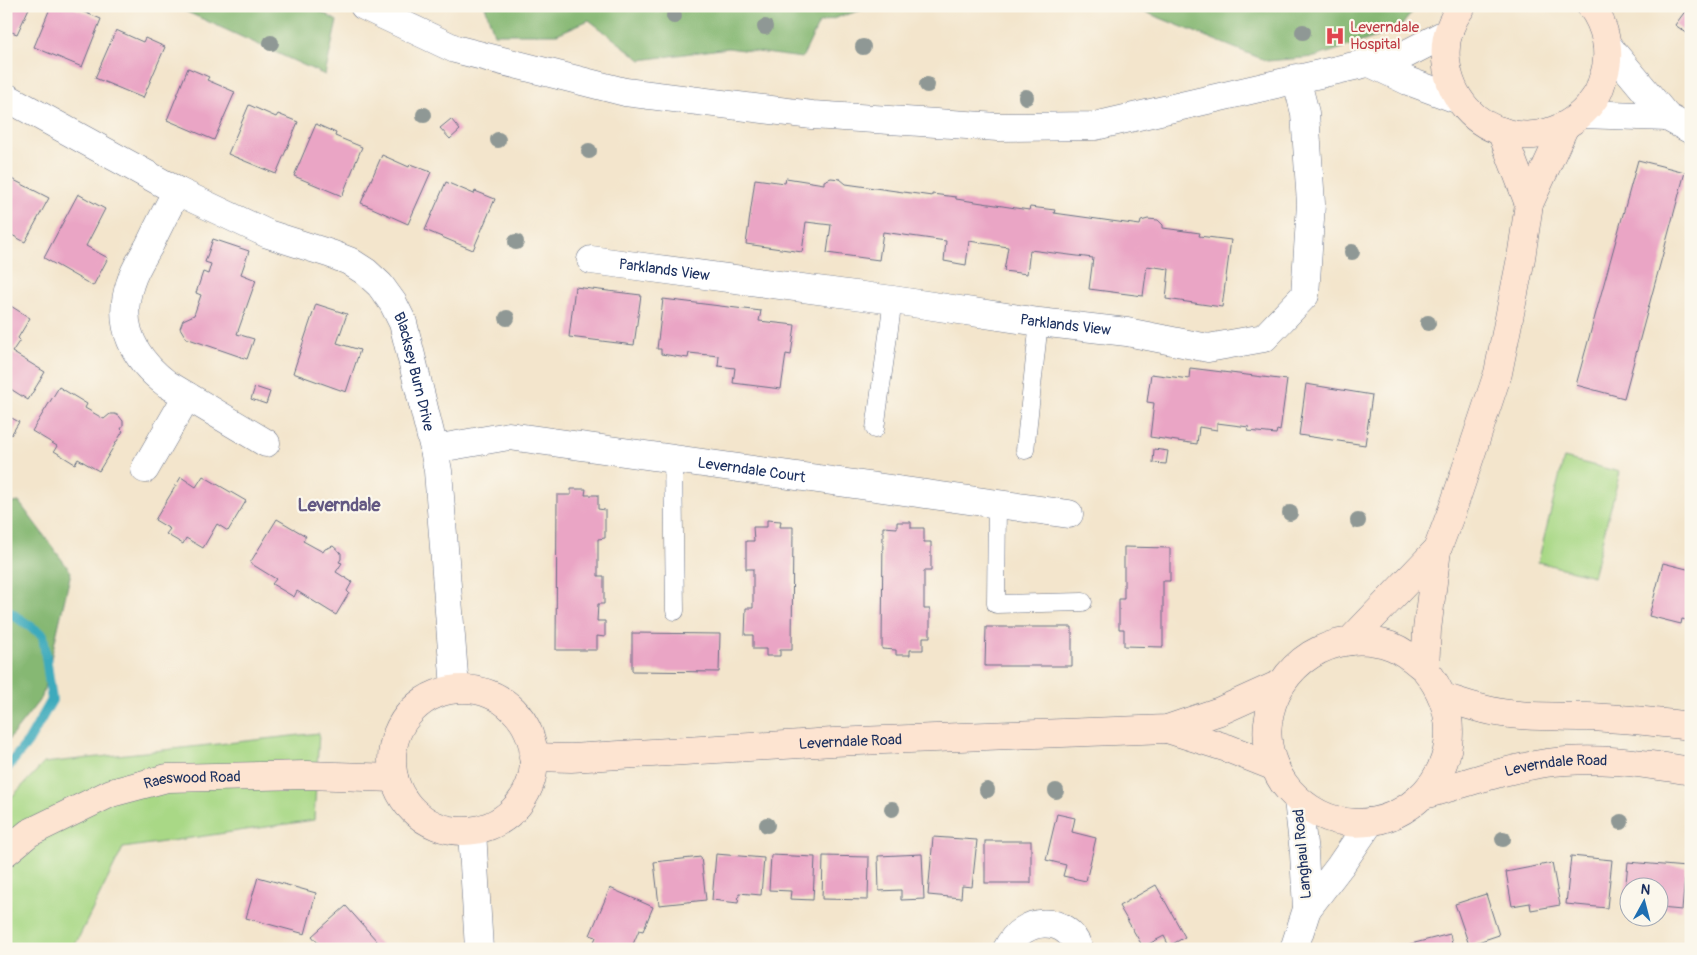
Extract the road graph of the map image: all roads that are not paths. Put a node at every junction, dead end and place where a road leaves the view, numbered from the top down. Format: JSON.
{"nodes":[{"id":1,"x":364,"y":6,"type":"edge"},
{"id":2,"x":1462,"y":6,"type":"edge"},
{"id":3,"x":1595,"y":9,"type":"edge"},
{"id":4,"x":1448,"y":32,"type":"junction"},
{"id":5,"x":1607,"y":45,"type":"junction"},
{"id":6,"x":1368,"y":62,"type":"junction"},
{"id":7,"x":1296,"y":78,"type":"junction"},
{"id":8,"x":6,"y":97,"type":"edge"},
{"id":9,"x":1459,"y":100,"type":"junction"},
{"id":10,"x":1667,"y":117,"type":"junction"},
{"id":11,"x":1574,"y":120,"type":"junction"},
{"id":12,"x":1691,"y":130,"type":"edge"},
{"id":13,"x":1501,"y":132,"type":"junction"},
{"id":14,"x":177,"y":191,"type":"junction"},
{"id":15,"x":1529,"y":204,"type":"junction"},
{"id":16,"x":591,"y":260,"type":"dead end"},
{"id":17,"x":893,"y":300,"type":"junction"},
{"id":18,"x":1039,"y":322,"type":"junction"},
{"id":19,"x":187,"y":396,"type":"junction"},
{"id":20,"x":876,"y":428,"type":"dead end"},
{"id":21,"x":266,"y":443,"type":"dead end"},
{"id":22,"x":434,"y":449,"type":"junction"},
{"id":23,"x":1025,"y":450,"type":"dead end"},
{"id":24,"x":673,"y":458,"type":"junction"},
{"id":25,"x":144,"y":469,"type":"dead end"},
{"id":26,"x":997,"y":504,"type":"junction"},
{"id":27,"x":1070,"y":514,"type":"dead end"},
{"id":28,"x":1437,"y":550,"type":"junction"},
{"id":29,"x":1083,"y":602,"type":"dead end"},
{"id":30,"x":675,"y":611,"type":"dead end"},
{"id":31,"x":1350,"y":642,"type":"junction"},
{"id":32,"x":1425,"y":669,"type":"junction"},
{"id":33,"x":1282,"y":683,"type":"junction"},
{"id":34,"x":455,"y":688,"type":"junction"},
{"id":35,"x":1443,"y":697,"type":"junction"},
{"id":36,"x":1691,"y":726,"type":"edge"},
{"id":37,"x":1166,"y":729,"type":"junction"},
{"id":38,"x":534,"y":756,"type":"junction"},
{"id":39,"x":1275,"y":767,"type":"junction"},
{"id":40,"x":1691,"y":771,"type":"edge"},
{"id":41,"x":394,"y":778,"type":"junction"},
{"id":42,"x":1424,"y":795,"type":"junction"},
{"id":43,"x":1298,"y":800,"type":"junction"},
{"id":44,"x":1370,"y":822,"type":"junction"},
{"id":45,"x":472,"y":831,"type":"junction"},
{"id":46,"x":6,"y":852,"type":"edge"},
{"id":47,"x":1307,"y":909,"type":"junction"},
{"id":48,"x":479,"y":949,"type":"edge"},
{"id":49,"x":1007,"y":949,"type":"edge"},
{"id":50,"x":1079,"y":949,"type":"edge"},
{"id":51,"x":1294,"y":949,"type":"edge"}],
"edges":[{"from":1,"to":7,"type":"street"},
{"from":2,"to":4,"type":"street"},
{"from":3,"to":5,"type":"street"},
{"from":4,"to":6,"type":"street"},
{"from":4,"to":9,"type":"street"},
{"from":5,"to":10,"type":"street"},
{"from":5,"to":11,"type":"street"},
{"from":6,"to":7,"type":"street"},
{"from":6,"to":9,"type":"street"},
{"from":7,"to":18,"type":"street","name":"Parklands View"},
{"from":8,"to":14,"type":"street","name":"Blacksey Burn Drive"},
{"from":9,"to":13,"type":"street"},
{"from":10,"to":11,"type":"street"},
{"from":10,"to":12,"type":"street"},
{"from":11,"to":13,"type":"street"},
{"from":11,"to":15,"type":"street"},
{"from":13,"to":15,"type":"street"},
{"from":14,"to":19,"type":"street"},
{"from":14,"to":22,"type":"street","name":"Blacksey Burn Drive"},
{"from":15,"to":28,"type":"street"},
{"from":16,"to":17,"type":"street","name":"Parklands View"},
{"from":17,"to":18,"type":"street","name":"Parklands View"},
{"from":17,"to":20,"type":"lane"},
{"from":18,"to":23,"type":"lane"},
{"from":19,"to":21,"type":"street"},
{"from":19,"to":25,"type":"street"},
{"from":22,"to":24,"type":"street","name":"Leverndale Court"},
{"from":22,"to":34,"type":"street","name":"Blacksey Burn Drive"},
{"from":24,"to":26,"type":"street","name":"Leverndale Court"},
{"from":24,"to":30,"type":"lane"},
{"from":26,"to":27,"type":"street","name":"Leverndale Court"},
{"from":26,"to":29,"type":"lane"},
{"from":28,"to":31,"type":"street"},
{"from":28,"to":32,"type":"street"},
{"from":31,"to":32,"type":"street"},
{"from":31,"to":33,"type":"street"},
{"from":32,"to":35,"type":"street"},
{"from":33,"to":37,"type":"street","name":"Leverndale Road"},
{"from":33,"to":39,"type":"street"},
{"from":34,"to":38,"type":"street"},
{"from":34,"to":41,"type":"street"},
{"from":35,"to":36,"type":"street"},
{"from":35,"to":42,"type":"street"},
{"from":37,"to":38,"type":"street","name":"Leverndale Road"},
{"from":37,"to":39,"type":"street","name":"Leverndale Road"},
{"from":38,"to":45,"type":"street"},
{"from":39,"to":43,"type":"street"},
{"from":40,"to":42,"type":"street","name":"Leverndale Road"},
{"from":41,"to":45,"type":"street"},
{"from":41,"to":46,"type":"street","name":"Raeswood Road"},
{"from":42,"to":44,"type":"street"},
{"from":43,"to":44,"type":"street"},
{"from":43,"to":47,"type":"street","name":"Langhaul Road"},
{"from":44,"to":47,"type":"street","name":"Langhaul Road"},
{"from":45,"to":48,"type":"street"},
{"from":47,"to":51,"type":"street","name":"Langhaul Road"},
{"from":49,"to":50,"type":"street"}]}
